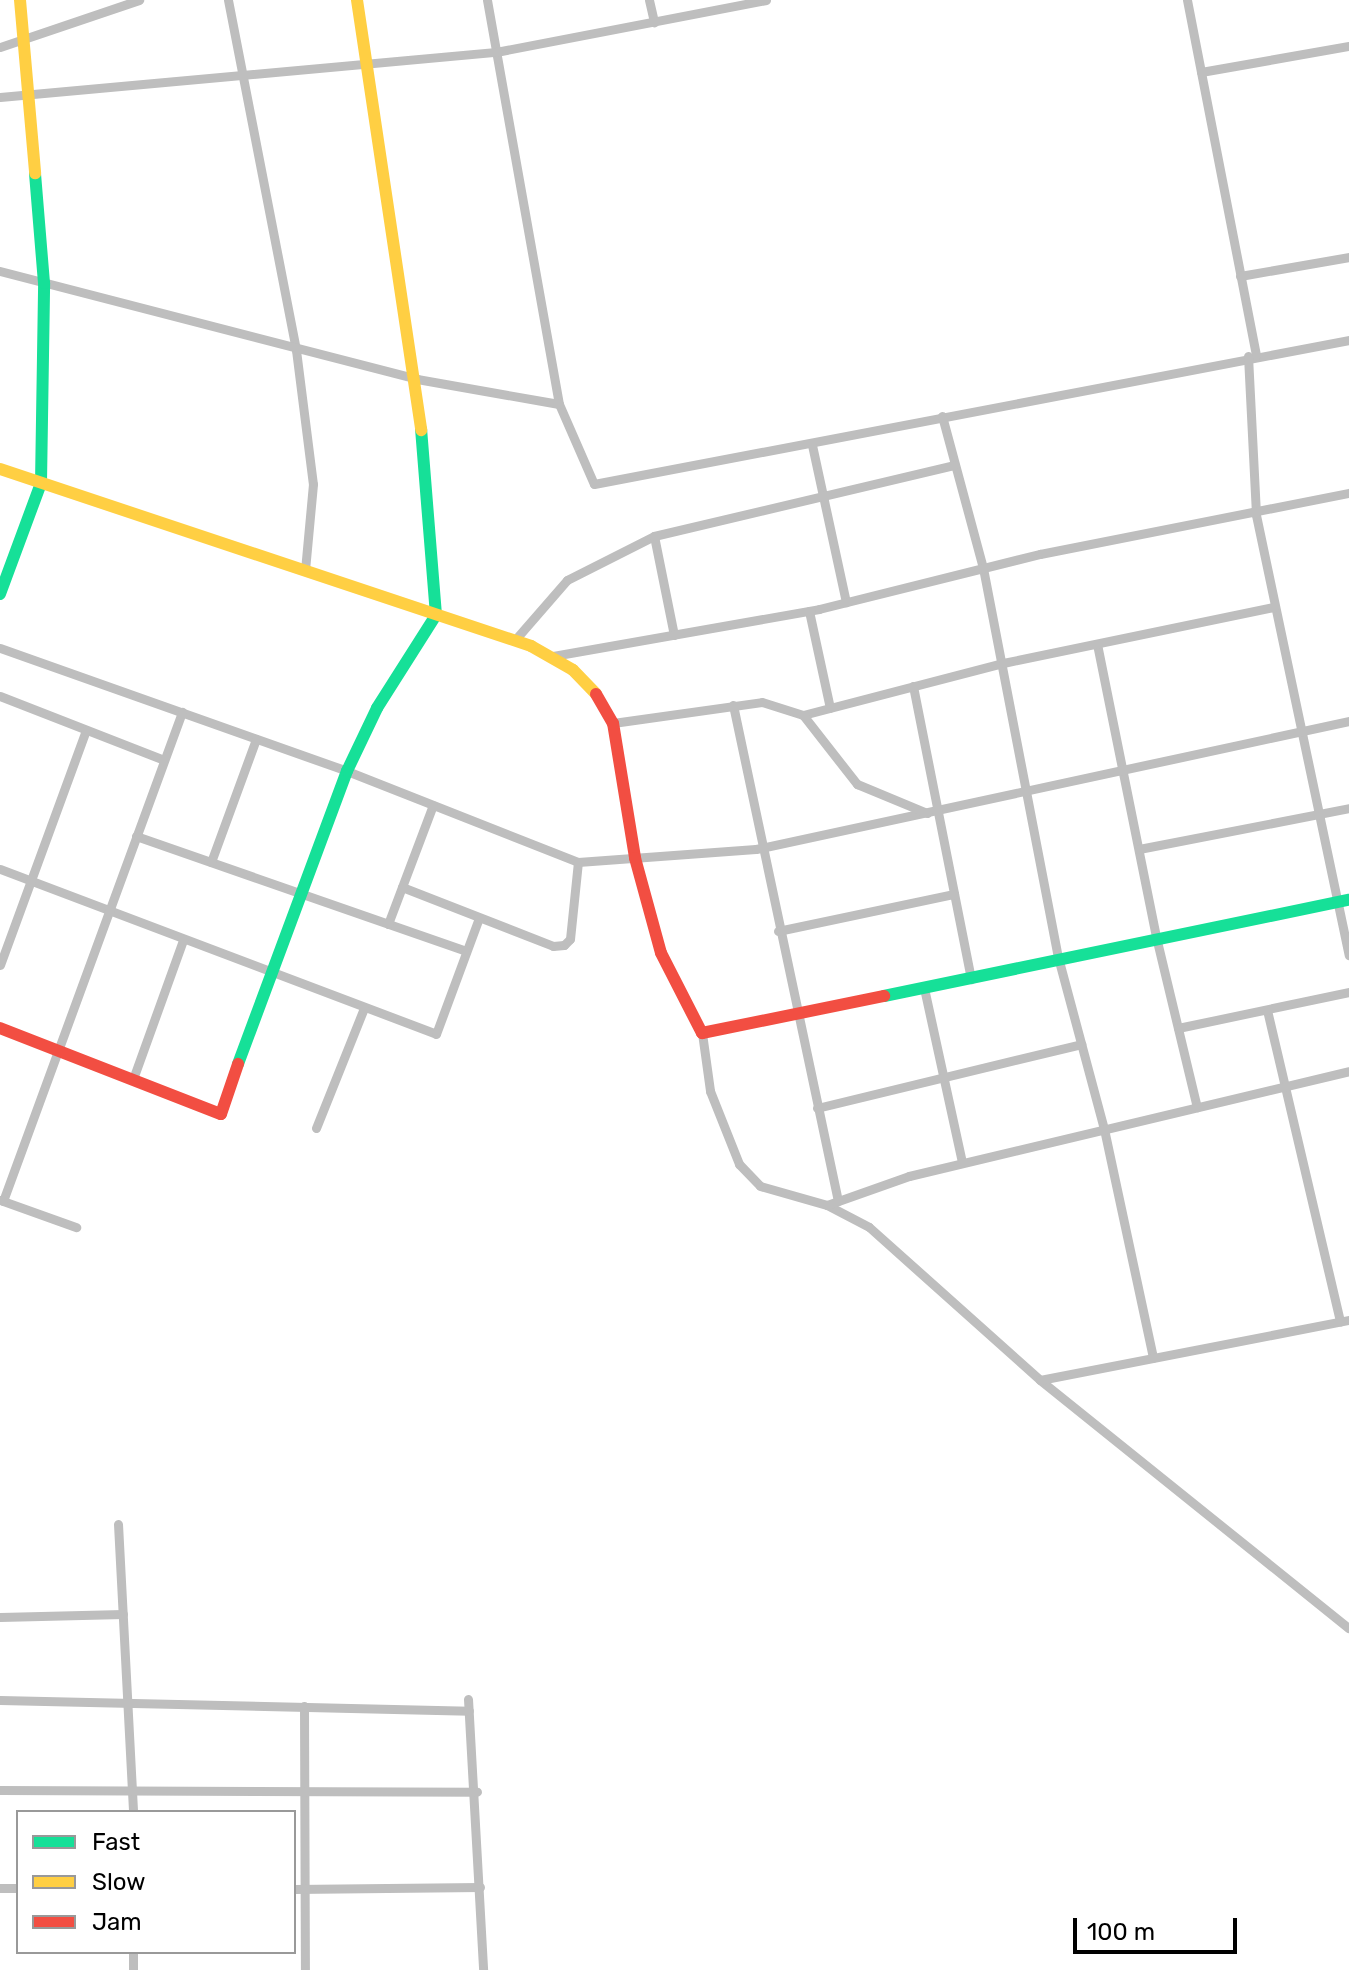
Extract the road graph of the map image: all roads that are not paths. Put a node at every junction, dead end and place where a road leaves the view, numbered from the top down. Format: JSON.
{"nodes":[{"id":1,"x":20,"y":0,"type":"edge"},
{"id":2,"x":139,"y":0,"type":"edge"},
{"id":3,"x":228,"y":0,"type":"edge"},
{"id":4,"x":357,"y":0,"type":"edge"},
{"id":5,"x":487,"y":0,"type":"edge"},
{"id":6,"x":649,"y":0,"type":"edge"},
{"id":7,"x":766,"y":0,"type":"edge"},
{"id":8,"x":1187,"y":0,"type":"edge"},
{"id":9,"x":654,"y":22,"type":"junction"},
{"id":10,"x":22,"y":43,"type":"junction"},
{"id":11,"x":1349,"y":46,"type":"edge"},
{"id":12,"x":0,"y":47,"type":"edge"},
{"id":13,"x":496,"y":52,"type":"junction"},
{"id":14,"x":364,"y":67,"type":"junction"},
{"id":15,"x":1201,"y":72,"type":"junction"},
{"id":16,"x":243,"y":78,"type":"junction"},
{"id":17,"x":27,"y":96,"type":"junction"},
{"id":18,"x":0,"y":97,"type":"edge"},
{"id":19,"x":1349,"y":257,"type":"edge"},
{"id":20,"x":0,"y":271,"type":"edge"},
{"id":21,"x":1240,"y":276,"type":"junction"},
{"id":22,"x":44,"y":283,"type":"junction"},
{"id":23,"x":1349,"y":340,"type":"edge"},
{"id":24,"x":296,"y":350,"type":"junction"},
{"id":25,"x":1252,"y":356,"type":"junction"},
{"id":26,"x":417,"y":379,"type":"junction"},
{"id":27,"x":559,"y":404,"type":"junction"},
{"id":28,"x":942,"y":416,"type":"junction"},
{"id":29,"x":812,"y":445,"type":"junction"},
{"id":30,"x":955,"y":465,"type":"junction"},
{"id":31,"x":0,"y":469,"type":"edge"},
{"id":32,"x":41,"y":483,"type":"junction"},
{"id":33,"x":1349,"y":493,"type":"edge"},
{"id":34,"x":824,"y":500,"type":"junction"},
{"id":35,"x":1256,"y":515,"type":"junction"},
{"id":36,"x":654,"y":536,"type":"junction"},
{"id":37,"x":983,"y":568,"type":"junction"},
{"id":38,"x":305,"y":571,"type":"junction"},
{"id":39,"x":0,"y":594,"type":"edge"},
{"id":40,"x":846,"y":602,"type":"junction"},
{"id":41,"x":1274,"y":607,"type":"junction"},
{"id":42,"x":809,"y":611,"type":"junction"},
{"id":43,"x":436,"y":615,"type":"junction"},
{"id":44,"x":674,"y":635,"type":"junction"},
{"id":45,"x":514,"y":641,"type":"junction"},
{"id":46,"x":1097,"y":644,"type":"junction"},
{"id":47,"x":0,"y":648,"type":"edge"},
{"id":48,"x":551,"y":656,"type":"junction"},
{"id":49,"x":1003,"y":663,"type":"junction"},
{"id":50,"x":913,"y":686,"type":"junction"},
{"id":51,"x":0,"y":696,"type":"edge"},
{"id":52,"x":733,"y":705,"type":"junction"},
{"id":53,"x":830,"y":708,"type":"junction"},
{"id":54,"x":182,"y":712,"type":"junction"},
{"id":55,"x":803,"y":715,"type":"junction"},
{"id":56,"x":1349,"y":721,"type":"edge"},
{"id":57,"x":613,"y":723,"type":"junction"},
{"id":58,"x":86,"y":730,"type":"junction"},
{"id":59,"x":1299,"y":731,"type":"junction"},
{"id":60,"x":256,"y":739,"type":"junction"},
{"id":61,"x":164,"y":760,"type":"junction"},
{"id":62,"x":347,"y":771,"type":"junction"},
{"id":63,"x":1123,"y":771,"type":"junction"},
{"id":64,"x":1030,"y":792,"type":"junction"},
{"id":65,"x":433,"y":805,"type":"junction"},
{"id":66,"x":1349,"y":808,"type":"edge"},
{"id":67,"x":938,"y":811,"type":"junction"},
{"id":68,"x":927,"y":813,"type":"junction"},
{"id":69,"x":1318,"y":814,"type":"junction"},
{"id":70,"x":136,"y":836,"type":"junction"},
{"id":71,"x":761,"y":848,"type":"junction"},
{"id":72,"x":1139,"y":849,"type":"junction"},
{"id":73,"x":635,"y":858,"type":"junction"},
{"id":74,"x":211,"y":862,"type":"junction"},
{"id":75,"x":578,"y":862,"type":"junction"},
{"id":76,"x":0,"y":869,"type":"edge"},
{"id":77,"x":30,"y":882,"type":"junction"},
{"id":78,"x":402,"y":887,"type":"junction"},
{"id":79,"x":300,"y":893,"type":"junction"},
{"id":80,"x":954,"y":894,"type":"junction"},
{"id":81,"x":1343,"y":901,"type":"edge"},
{"id":82,"x":108,"y":912,"type":"junction"},
{"id":83,"x":479,"y":918,"type":"junction"},
{"id":84,"x":388,"y":924,"type":"junction"},
{"id":85,"x":778,"y":931,"type":"junction"},
{"id":86,"x":183,"y":940,"type":"junction"},
{"id":87,"x":1157,"y":941,"type":"junction"},
{"id":88,"x":466,"y":951,"type":"junction"},
{"id":89,"x":1349,"y":955,"type":"edge"},
{"id":90,"x":1059,"y":961,"type":"junction"},
{"id":91,"x":0,"y":965,"type":"edge"},
{"id":92,"x":269,"y":973,"type":"junction"},
{"id":93,"x":971,"y":979,"type":"junction"},
{"id":94,"x":924,"y":988,"type":"junction"},
{"id":95,"x":1349,"y":992,"type":"edge"},
{"id":96,"x":364,"y":1008,"type":"junction"},
{"id":97,"x":1267,"y":1010,"type":"junction"},
{"id":98,"x":796,"y":1014,"type":"junction"},
{"id":99,"x":0,"y":1028,"type":"edge"},
{"id":100,"x":1178,"y":1028,"type":"junction"},
{"id":101,"x":702,"y":1033,"type":"junction"},
{"id":102,"x":1081,"y":1044,"type":"junction"},
{"id":103,"x":58,"y":1049,"type":"junction"},
{"id":104,"x":1349,"y":1071,"type":"edge"},
{"id":105,"x":944,"y":1078,"type":"junction"},
{"id":106,"x":133,"y":1079,"type":"junction"},
{"id":107,"x":1285,"y":1087,"type":"junction"},
{"id":108,"x":1197,"y":1107,"type":"junction"},
{"id":109,"x":817,"y":1108,"type":"junction"},
{"id":110,"x":316,"y":1128,"type":"dead end"},
{"id":111,"x":1104,"y":1129,"type":"junction"},
{"id":112,"x":962,"y":1163,"type":"junction"},
{"id":113,"x":1,"y":1201,"type":"edge"},
{"id":114,"x":838,"y":1201,"type":"junction"},
{"id":115,"x":827,"y":1205,"type":"junction"},
{"id":116,"x":76,"y":1227,"type":"dead end"},
{"id":117,"x":1344,"y":1321,"type":"edge"},
{"id":118,"x":1153,"y":1358,"type":"junction"},
{"id":119,"x":1040,"y":1380,"type":"junction"},
{"id":120,"x":118,"y":1524,"type":"dead end"},
{"id":121,"x":123,"y":1614,"type":"junction"},
{"id":122,"x":0,"y":1617,"type":"edge"},
{"id":123,"x":1349,"y":1628,"type":"edge"},
{"id":124,"x":468,"y":1699,"type":"dead end"},
{"id":125,"x":0,"y":1700,"type":"edge"},
{"id":126,"x":128,"y":1700,"type":"junction"},
{"id":127,"x":304,"y":1706,"type":"junction"},
{"id":128,"x":469,"y":1711,"type":"junction"},
{"id":129,"x":0,"y":1790,"type":"edge"},
{"id":130,"x":133,"y":1790,"type":"junction"},
{"id":131,"x":301,"y":1791,"type":"junction"},
{"id":132,"x":477,"y":1792,"type":"junction"},
{"id":133,"x":133,"y":1810,"type":"edge"},
{"id":134,"x":480,"y":1887,"type":"junction"},
{"id":135,"x":299,"y":1889,"type":"edge"},
{"id":136,"x":305,"y":1970,"type":"edge"},
{"id":137,"x":483,"y":1970,"type":"edge"}],
"edges":[{"from":1,"to":10,"type":"main road"},
{"from":2,"to":10,"type":"street"},
{"from":3,"to":16,"type":"street"},
{"from":4,"to":14,"type":"main road"},
{"from":5,"to":13,"type":"street"},
{"from":6,"to":9,"type":"street"},
{"from":7,"to":9,"type":"street"},
{"from":8,"to":15,"type":"street"},
{"from":9,"to":13,"type":"street"},
{"from":10,"to":12,"type":"street"},
{"from":10,"to":17,"type":"main road"},
{"from":11,"to":15,"type":"street"},
{"from":13,"to":14,"type":"street"},
{"from":13,"to":27,"type":"street"},
{"from":14,"to":16,"type":"street"},
{"from":14,"to":26,"type":"main road"},
{"from":15,"to":21,"type":"street"},
{"from":16,"to":17,"type":"street"},
{"from":16,"to":24,"type":"street"},
{"from":17,"to":18,"type":"street"},
{"from":17,"to":22,"type":"main road"},
{"from":19,"to":21,"type":"street"},
{"from":20,"to":22,"type":"street"},
{"from":21,"to":25,"type":"street"},
{"from":22,"to":24,"type":"street"},
{"from":22,"to":32,"type":"main road"},
{"from":23,"to":25,"type":"street"},
{"from":24,"to":26,"type":"street"},
{"from":24,"to":38,"type":"street"},
{"from":25,"to":28,"type":"street"},
{"from":25,"to":35,"type":"street"},
{"from":26,"to":27,"type":"street"},
{"from":26,"to":43,"type":"main road"},
{"from":27,"to":29,"type":"street"},
{"from":28,"to":29,"type":"street"},
{"from":28,"to":30,"type":"street"},
{"from":29,"to":34,"type":"street"},
{"from":30,"to":34,"type":"street"},
{"from":30,"to":37,"type":"street"},
{"from":31,"to":32,"type":"main road"},
{"from":32,"to":38,"type":"main road"},
{"from":32,"to":39,"type":"main road"},
{"from":33,"to":35,"type":"street"},
{"from":34,"to":36,"type":"street"},
{"from":34,"to":40,"type":"street"},
{"from":35,"to":37,"type":"street"},
{"from":35,"to":41,"type":"street"},
{"from":36,"to":44,"type":"street"},
{"from":36,"to":45,"type":"street"},
{"from":37,"to":40,"type":"street"},
{"from":37,"to":49,"type":"street"},
{"from":38,"to":43,"type":"main road"},
{"from":40,"to":42,"type":"street"},
{"from":41,"to":46,"type":"street"},
{"from":41,"to":59,"type":"street"},
{"from":42,"to":44,"type":"street"},
{"from":42,"to":53,"type":"street"},
{"from":43,"to":45,"type":"main road"},
{"from":43,"to":62,"type":"main road"},
{"from":44,"to":48,"type":"street"},
{"from":45,"to":48,"type":"main road"},
{"from":46,"to":49,"type":"street"},
{"from":46,"to":63,"type":"street"},
{"from":47,"to":54,"type":"street"},
{"from":48,"to":57,"type":"main road"},
{"from":49,"to":50,"type":"street"},
{"from":49,"to":64,"type":"street"},
{"from":50,"to":53,"type":"street"},
{"from":50,"to":67,"type":"street"},
{"from":51,"to":58,"type":"street"},
{"from":52,"to":55,"type":"street"},
{"from":52,"to":57,"type":"street"},
{"from":52,"to":71,"type":"street"},
{"from":53,"to":55,"type":"street"},
{"from":54,"to":60,"type":"street"},
{"from":54,"to":61,"type":"street"},
{"from":55,"to":68,"type":"street"},
{"from":56,"to":59,"type":"street"},
{"from":57,"to":73,"type":"main road"},
{"from":58,"to":61,"type":"street"},
{"from":58,"to":77,"type":"street"},
{"from":59,"to":63,"type":"street"},
{"from":59,"to":69,"type":"street"},
{"from":60,"to":62,"type":"street"},
{"from":60,"to":74,"type":"street"},
{"from":61,"to":70,"type":"street"},
{"from":62,"to":65,"type":"street"},
{"from":62,"to":79,"type":"main road"},
{"from":63,"to":64,"type":"street"},
{"from":63,"to":72,"type":"street"},
{"from":64,"to":67,"type":"street"},
{"from":64,"to":90,"type":"street"},
{"from":65,"to":75,"type":"street"},
{"from":65,"to":78,"type":"street"},
{"from":66,"to":69,"type":"street"},
{"from":67,"to":68,"type":"street"},
{"from":67,"to":80,"type":"street"},
{"from":68,"to":71,"type":"street"},
{"from":69,"to":72,"type":"street"},
{"from":69,"to":81,"type":"street"},
{"from":70,"to":74,"type":"street"},
{"from":70,"to":82,"type":"street"},
{"from":71,"to":73,"type":"street"},
{"from":71,"to":85,"type":"street"},
{"from":72,"to":87,"type":"street"},
{"from":73,"to":75,"type":"street"},
{"from":73,"to":101,"type":"main road"},
{"from":74,"to":79,"type":"street"},
{"from":75,"to":83,"type":"street"},
{"from":76,"to":77,"type":"street"},
{"from":77,"to":82,"type":"street"},
{"from":77,"to":91,"type":"street"},
{"from":78,"to":83,"type":"street"},
{"from":78,"to":84,"type":"street"},
{"from":79,"to":84,"type":"street"},
{"from":79,"to":92,"type":"main road"},
{"from":80,"to":85,"type":"street"},
{"from":80,"to":93,"type":"street"},
{"from":81,"to":87,"type":"main road"},
{"from":81,"to":89,"type":"street"},
{"from":82,"to":86,"type":"street"},
{"from":82,"to":103,"type":"street"},
{"from":83,"to":88,"type":"street"},
{"from":84,"to":88,"type":"street"},
{"from":85,"to":98,"type":"street"},
{"from":86,"to":92,"type":"street"},
{"from":86,"to":106,"type":"street"},
{"from":87,"to":90,"type":"main road"},
{"from":87,"to":100,"type":"street"},
{"from":88,"to":96,"type":"street"},
{"from":90,"to":93,"type":"main road"},
{"from":90,"to":102,"type":"street"},
{"from":92,"to":96,"type":"street"},
{"from":92,"to":106,"type":"main road"},
{"from":93,"to":94,"type":"main road"},
{"from":94,"to":98,"type":"main road"},
{"from":94,"to":105,"type":"street"},
{"from":95,"to":97,"type":"street"},
{"from":96,"to":110,"type":"street"},
{"from":97,"to":100,"type":"street"},
{"from":97,"to":107,"type":"street"},
{"from":98,"to":101,"type":"main road"},
{"from":98,"to":109,"type":"street"},
{"from":99,"to":103,"type":"main road"},
{"from":100,"to":108,"type":"street"},
{"from":101,"to":115,"type":"street"},
{"from":102,"to":105,"type":"street"},
{"from":102,"to":111,"type":"street"},
{"from":103,"to":106,"type":"main road"},
{"from":103,"to":113,"type":"street"},
{"from":104,"to":107,"type":"street"},
{"from":105,"to":109,"type":"street"},
{"from":105,"to":112,"type":"street"},
{"from":107,"to":108,"type":"street"},
{"from":107,"to":117,"type":"street"},
{"from":108,"to":111,"type":"street"},
{"from":109,"to":114,"type":"street"},
{"from":111,"to":112,"type":"street"},
{"from":111,"to":118,"type":"street"},
{"from":112,"to":114,"type":"street"},
{"from":113,"to":116,"type":"street"},
{"from":114,"to":115,"type":"street"},
{"from":115,"to":119,"type":"street"},
{"from":117,"to":118,"type":"street"},
{"from":118,"to":119,"type":"street"},
{"from":119,"to":123,"type":"street"},
{"from":120,"to":121,"type":"street"},
{"from":121,"to":122,"type":"street"},
{"from":121,"to":126,"type":"street"},
{"from":124,"to":128,"type":"street"},
{"from":125,"to":126,"type":"street"},
{"from":126,"to":127,"type":"street"},
{"from":126,"to":130,"type":"street"},
{"from":127,"to":128,"type":"street"},
{"from":127,"to":131,"type":"street"},
{"from":128,"to":132,"type":"street"},
{"from":129,"to":130,"type":"street"},
{"from":130,"to":131,"type":"street"},
{"from":130,"to":133,"type":"street"},
{"from":131,"to":132,"type":"street"},
{"from":131,"to":135,"type":"street"},
{"from":132,"to":134,"type":"street"},
{"from":134,"to":135,"type":"street"},
{"from":134,"to":137,"type":"street"},
{"from":135,"to":136,"type":"street"}]}
